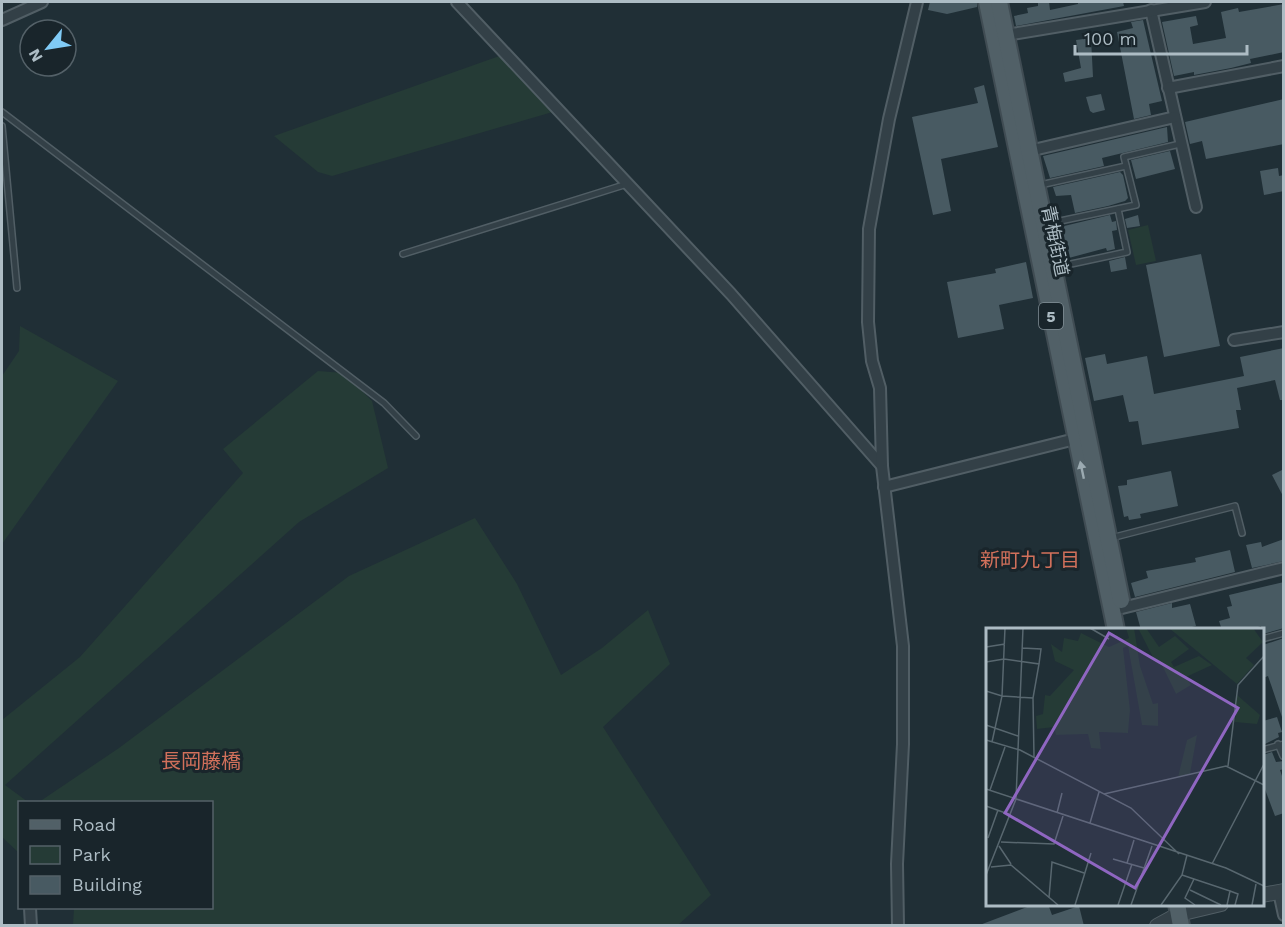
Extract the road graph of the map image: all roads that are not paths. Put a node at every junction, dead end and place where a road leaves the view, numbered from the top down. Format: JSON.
{"nodes":[{"id":1,"x":42,"y":2,"type":"edge"},
{"id":2,"x":457,"y":2,"type":"edge"},
{"id":3,"x":917,"y":2,"type":"edge"},
{"id":4,"x":987,"y":2,"type":"edge"},
{"id":5,"x":999,"y":2,"type":"edge"},
{"id":6,"x":1205,"y":2,"type":"edge"},
{"id":7,"x":1152,"y":10,"type":"junction"},
{"id":8,"x":2,"y":20,"type":"edge"},
{"id":9,"x":1006,"y":35,"type":"junction"},
{"id":10,"x":1284,"y":66,"type":"edge"},
{"id":11,"x":1168,"y":88,"type":"junction"},
{"id":12,"x":2,"y":112,"type":"edge"},
{"id":13,"x":1174,"y":117,"type":"junction"},
{"id":14,"x":2,"y":126,"type":"edge"},
{"id":15,"x":1180,"y":144,"type":"junction"},
{"id":16,"x":1029,"y":151,"type":"junction"},
{"id":17,"x":1126,"y":166,"type":"junction"},
{"id":18,"x":627,"y":184,"type":"junction"},
{"id":19,"x":1036,"y":186,"type":"junction"},
{"id":20,"x":1196,"y":207,"type":"dead end"},
{"id":21,"x":1118,"y":209,"type":"junction"},
{"id":22,"x":1045,"y":225,"type":"junction"},
{"id":23,"x":403,"y":254,"type":"dead end"},
{"id":24,"x":1053,"y":267,"type":"junction"},
{"id":25,"x":17,"y":288,"type":"dead end"},
{"id":26,"x":1284,"y":332,"type":"edge"},
{"id":27,"x":1234,"y":340,"type":"dead end"},
{"id":28,"x":416,"y":436,"type":"dead end"},
{"id":29,"x":1082,"y":437,"type":"junction"},
{"id":30,"x":882,"y":466,"type":"junction"},
{"id":31,"x":885,"y":487,"type":"junction"},
{"id":32,"x":1242,"y":533,"type":"dead end"},
{"id":33,"x":1109,"y":538,"type":"junction"},
{"id":34,"x":1284,"y":568,"type":"edge"},
{"id":35,"x":1122,"y":608,"type":"junction"},
{"id":36,"x":1116,"y":628,"type":"edge"},
{"id":37,"x":1127,"y":628,"type":"edge"},
{"id":38,"x":1284,"y":633,"type":"edge"},
{"id":39,"x":1264,"y":639,"type":"edge"},
{"id":40,"x":1281,"y":744,"type":"edge"},
{"id":41,"x":1264,"y":750,"type":"edge"},
{"id":42,"x":1283,"y":756,"type":"edge"},
{"id":43,"x":1281,"y":891,"type":"edge"},
{"id":44,"x":1264,"y":895,"type":"edge"},
{"id":45,"x":1213,"y":906,"type":"edge"},
{"id":46,"x":30,"y":909,"type":"edge"},
{"id":47,"x":1179,"y":915,"type":"edge"},
{"id":48,"x":1284,"y":915,"type":"edge"},
{"id":49,"x":31,"y":926,"type":"edge"},
{"id":50,"x":898,"y":926,"type":"edge"},
{"id":51,"x":1157,"y":926,"type":"edge"}],
"edges":[{"from":1,"to":8,"type":"street"},
{"from":2,"to":18,"type":"street"},
{"from":3,"to":30,"type":"street"},
{"from":4,"to":29,"type":"main road","name":"青梅街道","number":"5"},
{"from":5,"to":9,"type":"main road","name":"青梅街道","number":"5"},
{"from":6,"to":7,"type":"street"},
{"from":7,"to":9,"type":"street"},
{"from":7,"to":11,"type":"street"},
{"from":9,"to":16,"type":"main road","name":"青梅街道","number":"5"},
{"from":10,"to":11,"type":"street"},
{"from":11,"to":13,"type":"street"},
{"from":12,"to":28,"type":"lane"},
{"from":13,"to":15,"type":"street"},
{"from":13,"to":16,"type":"street"},
{"from":14,"to":25,"type":"lane"},
{"from":15,"to":17,"type":"lane"},
{"from":15,"to":20,"type":"street"},
{"from":16,"to":19,"type":"main road","name":"青梅街道","number":"5"},
{"from":17,"to":19,"type":"lane"},
{"from":17,"to":21,"type":"lane"},
{"from":18,"to":23,"type":"lane"},
{"from":18,"to":30,"type":"street"},
{"from":19,"to":22,"type":"main road","name":"青梅街道","number":"5"},
{"from":21,"to":22,"type":"lane"},
{"from":21,"to":24,"type":"lane"},
{"from":22,"to":24,"type":"main road","name":"青梅街道","number":"5"},
{"from":24,"to":29,"type":"main road","name":"青梅街道","number":"5"},
{"from":26,"to":27,"type":"street"},
{"from":29,"to":31,"type":"street"},
{"from":29,"to":33,"type":"main road","name":"青梅街道","number":"5"},
{"from":36,"to":29,"type":"main road","name":"青梅街道","number":"5","one_way":true},
{"from":30,"to":31,"type":"street"},
{"from":31,"to":50,"type":"street"},
{"from":32,"to":33,"type":"lane"},
{"from":33,"to":35,"type":"main road","name":"青梅街道","number":"5"},
{"from":34,"to":35,"type":"street"},
{"from":35,"to":37,"type":"main road","name":"青梅街道","number":"5"},
{"from":38,"to":39,"type":"lane"},
{"from":40,"to":41,"type":"lane"},
{"from":40,"to":42,"type":"lane"},
{"from":43,"to":44,"type":"street"},
{"from":43,"to":48,"type":"street"},
{"from":45,"to":47,"type":"street"},
{"from":46,"to":49,"type":"street"},
{"from":47,"to":51,"type":"street"}]}
